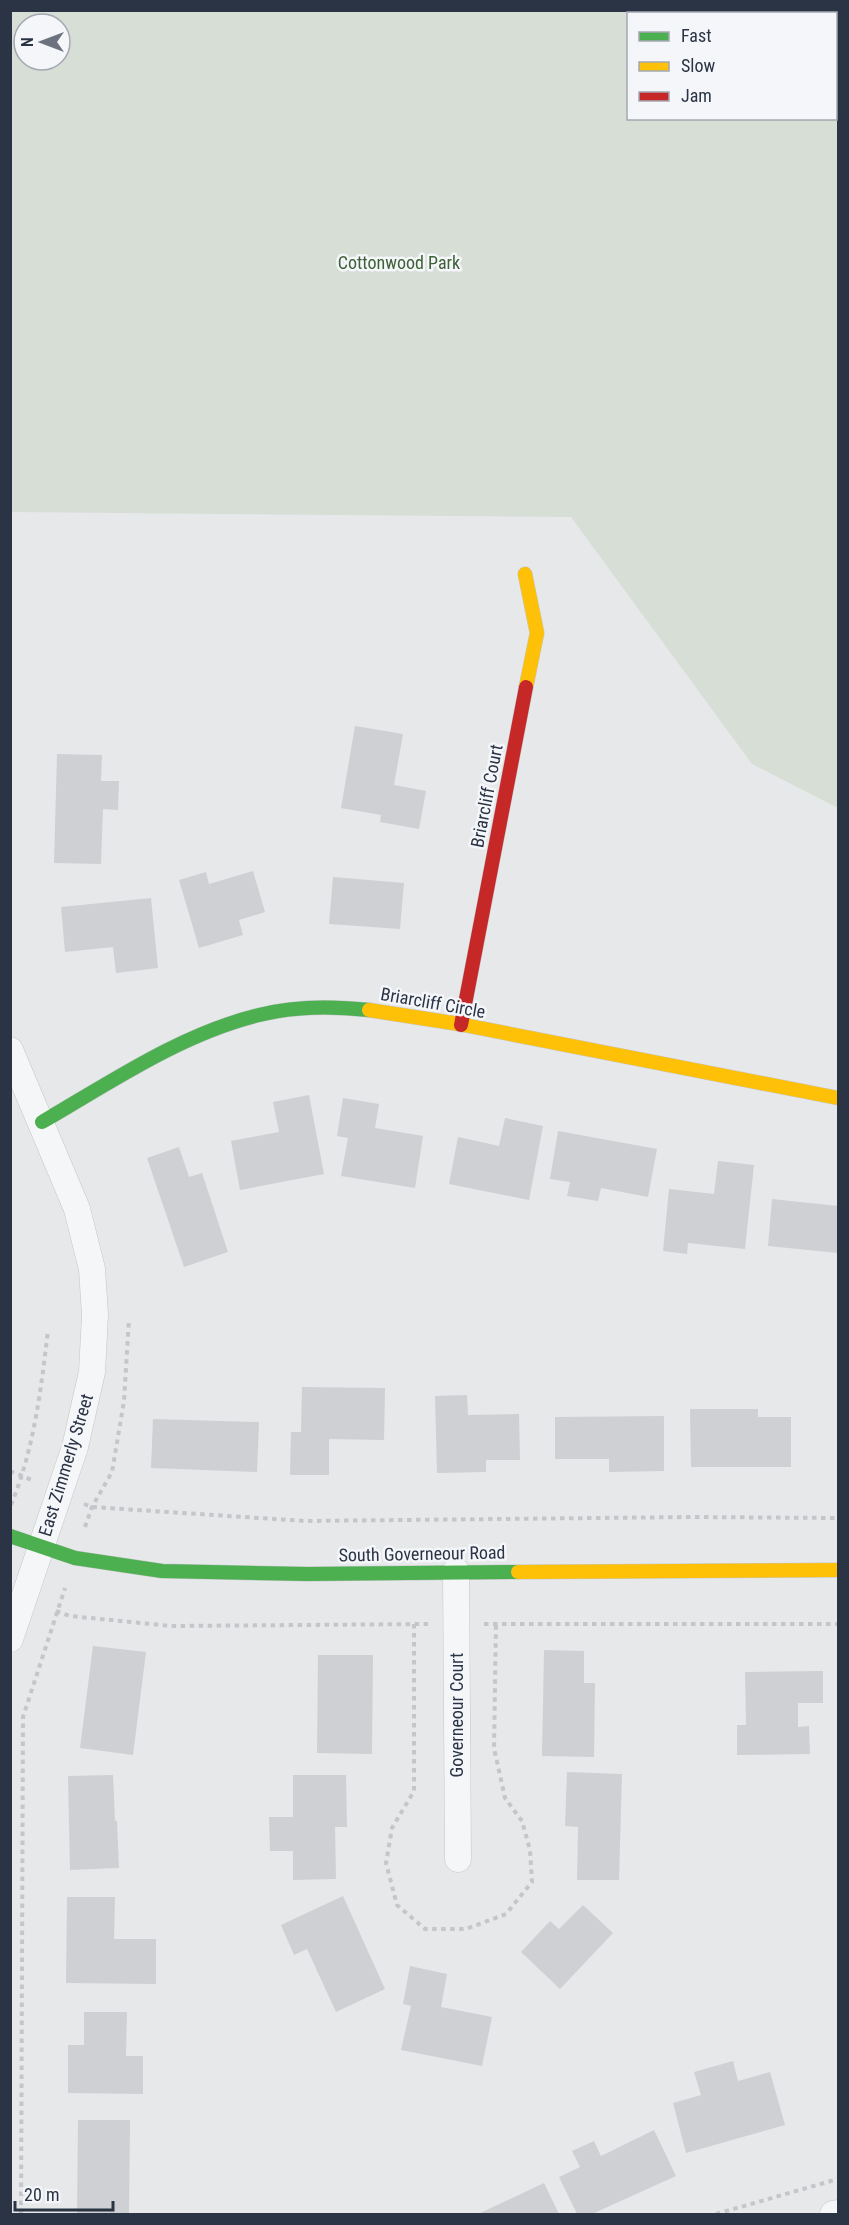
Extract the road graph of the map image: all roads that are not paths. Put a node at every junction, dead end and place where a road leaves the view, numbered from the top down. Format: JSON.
{"nodes":[{"id":1,"x":525,"y":574,"type":"dead end"},
{"id":2,"x":461,"y":1025,"type":"junction"},
{"id":3,"x":10,"y":1050,"type":"edge"},
{"id":4,"x":838,"y":1098,"type":"edge"},
{"id":5,"x":42,"y":1122,"type":"junction"},
{"id":6,"x":10,"y":1536,"type":"edge"},
{"id":7,"x":41,"y":1547,"type":"junction"},
{"id":8,"x":838,"y":1570,"type":"edge"},
{"id":9,"x":456,"y":1571,"type":"junction"},
{"id":10,"x":10,"y":1639,"type":"edge"},
{"id":11,"x":458,"y":1859,"type":"dead end"},
{"id":12,"x":838,"y":2213,"type":"edge"},
{"id":13,"x":833,"y":2214,"type":"edge"}],
"edges":[{"from":1,"to":2,"type":"street","name":"Briarcliff Court"},
{"from":2,"to":4,"type":"street","name":"Briarcliff Circle"},
{"from":2,"to":5,"type":"street","name":"Briarcliff Circle"},
{"from":3,"to":5,"type":"street","name":"East Zimmerly Street"},
{"from":5,"to":7,"type":"street","name":"East Zimmerly Street"},
{"from":6,"to":7,"type":"street","name":"South Governeour Road"},
{"from":7,"to":9,"type":"street","name":"South Governeour Road"},
{"from":7,"to":10,"type":"street","name":"East Zimmerly Street"},
{"from":8,"to":9,"type":"street","name":"South Governeour Road"},
{"from":9,"to":11,"type":"street","name":"Governeour Court"},
{"from":12,"to":13,"type":"street"}]}
